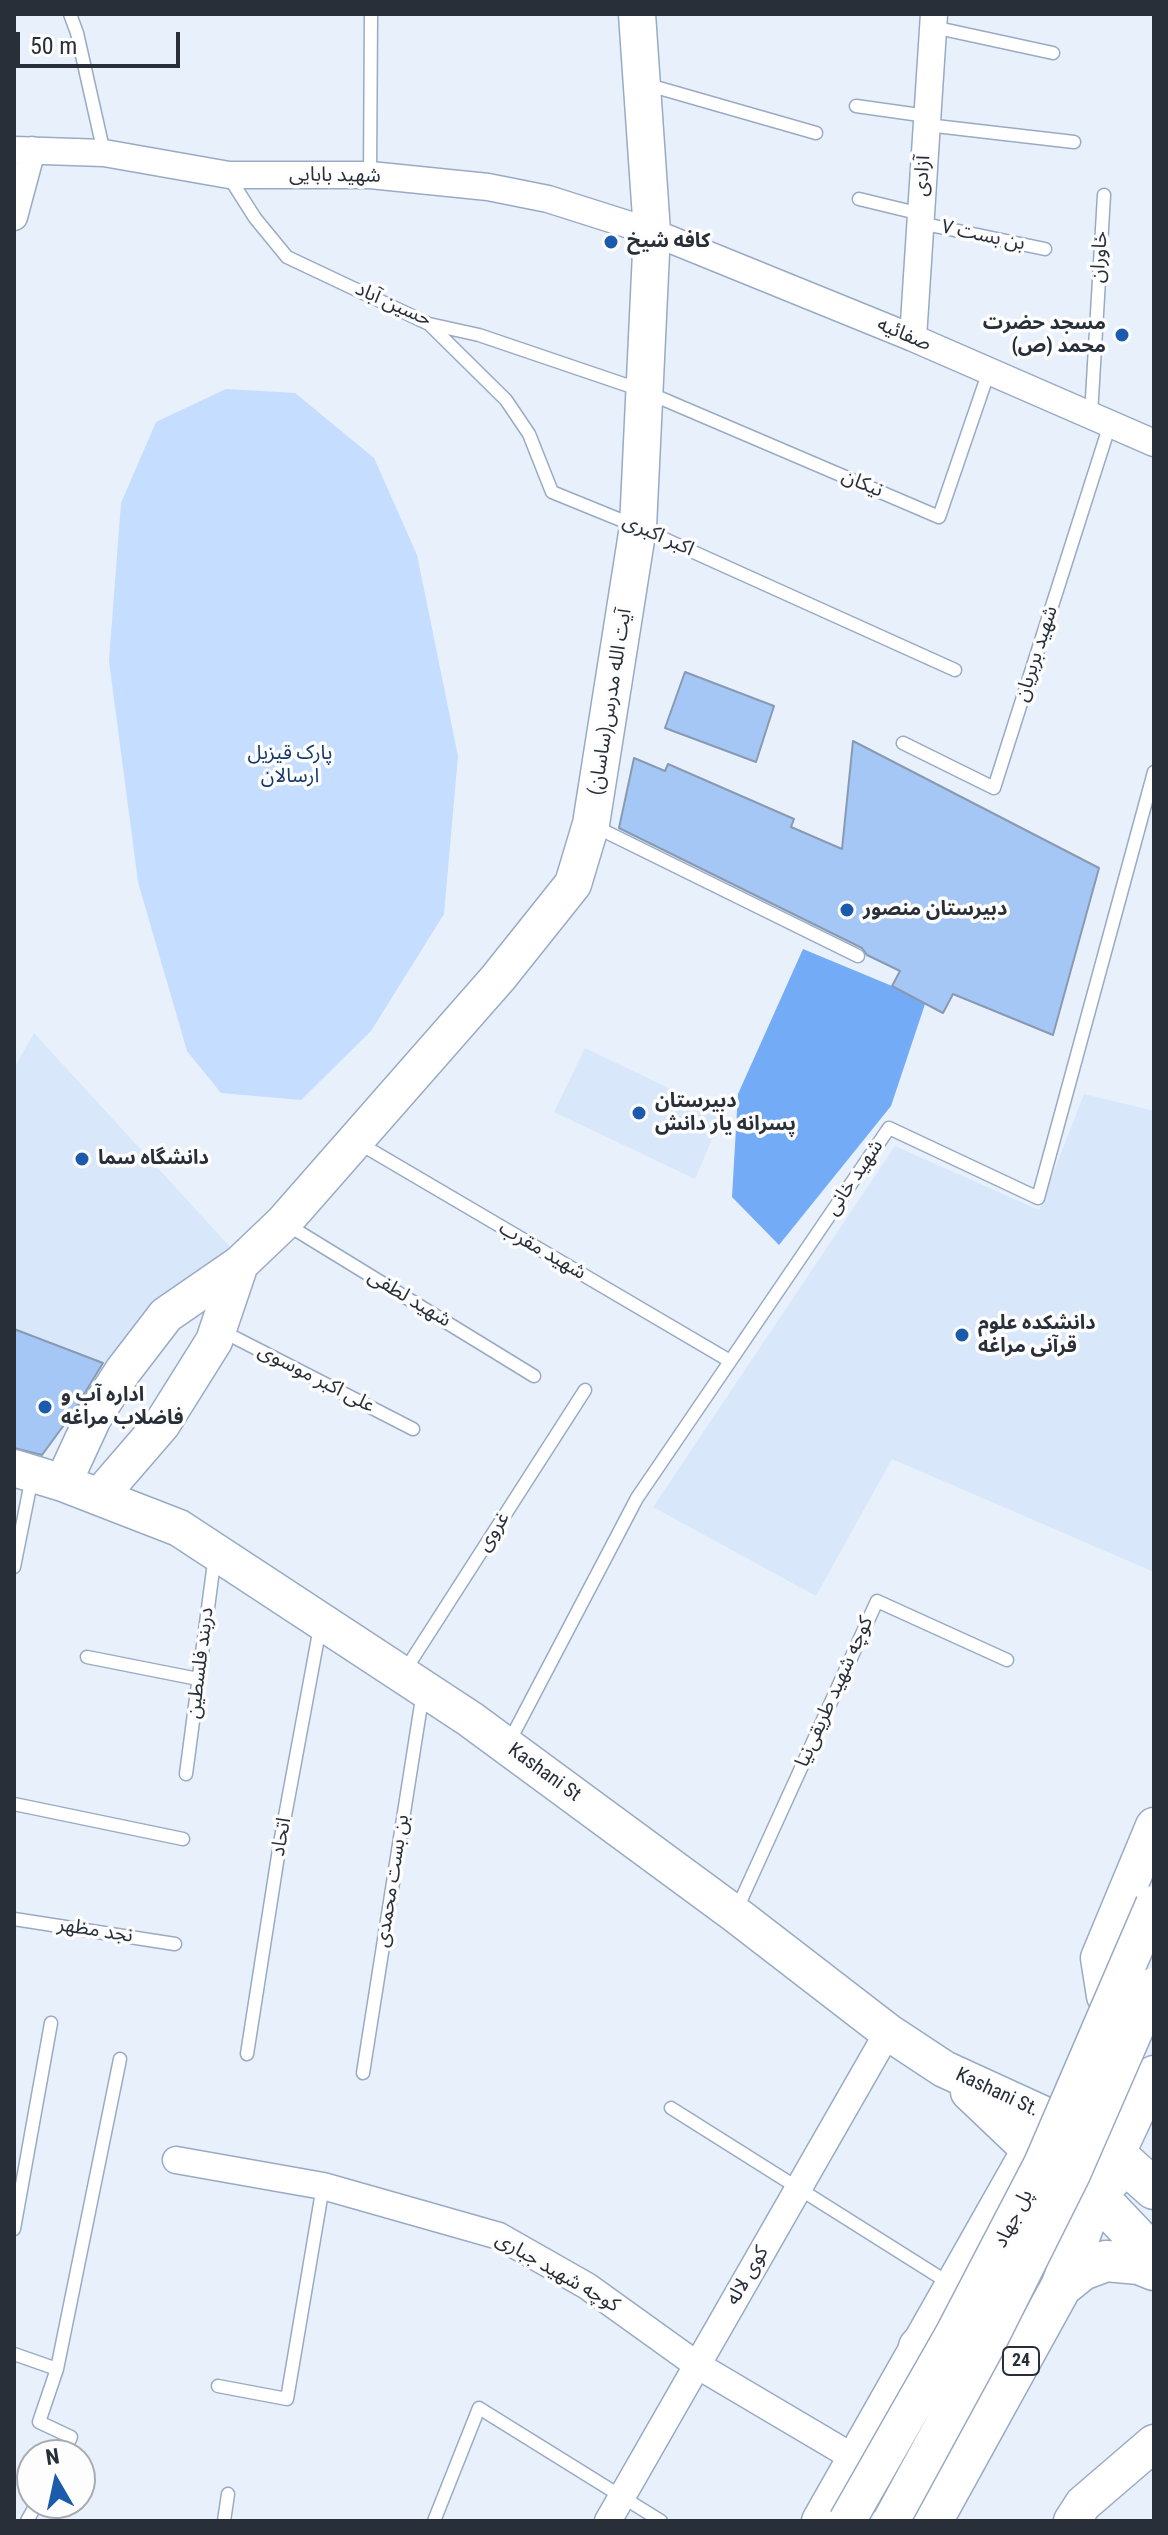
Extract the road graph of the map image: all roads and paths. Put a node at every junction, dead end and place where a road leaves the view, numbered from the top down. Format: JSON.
{"nodes":[{"id":1,"x":70,"y":14,"type":"edge"},
{"id":2,"x":371,"y":14,"type":"edge"},
{"id":3,"x":637,"y":14,"type":"edge"},
{"id":4,"x":933,"y":20,"type":"edge"},
{"id":5,"x":1053,"y":53,"type":"dead end"},
{"id":6,"x":642,"y":83,"type":"junction"},
{"id":7,"x":856,"y":106,"type":"dead end"},
{"id":8,"x":927,"y":120,"type":"junction"},
{"id":9,"x":816,"y":133,"type":"dead end"},
{"id":10,"x":1074,"y":142,"type":"dead end"},
{"id":11,"x":23,"y":150,"type":"edge"},
{"id":12,"x":104,"y":153,"type":"junction"},
{"id":13,"x":229,"y":175,"type":"junction"},
{"id":14,"x":370,"y":175,"type":"junction"},
{"id":15,"x":1104,"y":195,"type":"dead end"},
{"id":16,"x":859,"y":199,"type":"dead end"},
{"id":17,"x":14,"y":217,"type":"edge"},
{"id":18,"x":920,"y":219,"type":"junction"},
{"id":19,"x":652,"y":232,"type":"junction"},
{"id":20,"x":1045,"y":249,"type":"dead end"},
{"id":21,"x":429,"y":324,"type":"junction"},
{"id":22,"x":913,"y":338,"type":"junction"},
{"id":23,"x":989,"y":371,"type":"junction"},
{"id":24,"x":644,"y":391,"type":"junction"},
{"id":25,"x":1100,"y":420,"type":"junction"},
{"id":26,"x":1154,"y":443,"type":"edge"},
{"id":27,"x":638,"y":527,"type":"junction"},
{"id":28,"x":955,"y":670,"type":"dead end"},
{"id":29,"x":903,"y":743,"type":"dead end"},
{"id":30,"x":1154,"y":772,"type":"edge"},
{"id":31,"x":591,"y":824,"type":"junction"},
{"id":32,"x":858,"y":956,"type":"dead end"},
{"id":33,"x":354,"y":1140,"type":"junction"},
{"id":34,"x":283,"y":1223,"type":"junction"},
{"id":35,"x":240,"y":1264,"type":"junction"},
{"id":36,"x":219,"y":1329,"type":"junction"},
{"id":37,"x":730,"y":1361,"type":"junction"},
{"id":38,"x":534,"y":1376,"type":"dead end"},
{"id":39,"x":585,"y":1390,"type":"dead end"},
{"id":40,"x":413,"y":1429,"type":"dead end"},
{"id":41,"x":37,"y":1475,"type":"edge"},
{"id":42,"x":99,"y":1497,"type":"junction"},
{"id":43,"x":215,"y":1552,"type":"junction"},
{"id":44,"x":14,"y":1567,"type":"edge"},
{"id":45,"x":321,"y":1620,"type":"junction"},
{"id":46,"x":87,"y":1657,"type":"dead end"},
{"id":47,"x":1007,"y":1660,"type":"dead end"},
{"id":48,"x":198,"y":1679,"type":"junction"},
{"id":49,"x":413,"y":1682,"type":"junction"},
{"id":50,"x":507,"y":1746,"type":"junction"},
{"id":51,"x":186,"y":1774,"type":"dead end"},
{"id":52,"x":14,"y":1804,"type":"edge"},
{"id":53,"x":1154,"y":1826,"type":"edge"},
{"id":54,"x":183,"y":1839,"type":"dead end"},
{"id":55,"x":1154,"y":1904,"type":"edge"},
{"id":56,"x":735,"y":1914,"type":"junction"},
{"id":57,"x":14,"y":1919,"type":"edge"},
{"id":58,"x":175,"y":1944,"type":"dead end"},
{"id":59,"x":1154,"y":1986,"type":"edge"},
{"id":60,"x":1154,"y":2016,"type":"edge"},
{"id":61,"x":51,"y":2023,"type":"dead end"},
{"id":62,"x":888,"y":2032,"type":"junction"},
{"id":63,"x":247,"y":2054,"type":"dead end"},
{"id":64,"x":120,"y":2059,"type":"dead end"},
{"id":65,"x":363,"y":2073,"type":"dead end"},
{"id":66,"x":1154,"y":2074,"type":"edge"},
{"id":67,"x":671,"y":2108,"type":"dead end"},
{"id":68,"x":1041,"y":2134,"type":"junction"},
{"id":69,"x":1116,"y":2155,"type":"junction"},
{"id":70,"x":176,"y":2160,"type":"dead end"},
{"id":71,"x":323,"y":2186,"type":"junction"},
{"id":72,"x":799,"y":2188,"type":"junction"},
{"id":73,"x":1154,"y":2189,"type":"edge"},
{"id":74,"x":1095,"y":2194,"type":"junction"},
{"id":75,"x":14,"y":2229,"type":"edge"},
{"id":76,"x":1154,"y":2237,"type":"edge"},
{"id":77,"x":1154,"y":2248,"type":"edge"},
{"id":78,"x":1154,"y":2256,"type":"edge"},
{"id":79,"x":1154,"y":2270,"type":"edge"},
{"id":80,"x":954,"y":2286,"type":"junction"},
{"id":81,"x":1061,"y":2287,"type":"junction"},
{"id":82,"x":936,"y":2341,"type":"junction"},
{"id":83,"x":14,"y":2354,"type":"edge"},
{"id":84,"x":697,"y":2365,"type":"junction"},
{"id":85,"x":57,"y":2369,"type":"junction"},
{"id":86,"x":218,"y":2386,"type":"dead end"},
{"id":87,"x":1005,"y":2389,"type":"junction"},
{"id":88,"x":70,"y":2439,"type":"edge"},
{"id":89,"x":1154,"y":2443,"type":"edge"},
{"id":90,"x":856,"y":2459,"type":"junction"},
{"id":91,"x":228,"y":2494,"type":"dead end"},
{"id":92,"x":622,"y":2497,"type":"junction"},
{"id":93,"x":224,"y":2521,"type":"edge"},
{"id":94,"x":434,"y":2521,"type":"edge"},
{"id":95,"x":608,"y":2521,"type":"edge"},
{"id":96,"x":661,"y":2521,"type":"edge"},
{"id":97,"x":820,"y":2521,"type":"edge"},
{"id":98,"x":847,"y":2521,"type":"edge"},
{"id":99,"x":891,"y":2521,"type":"edge"},
{"id":100,"x":932,"y":2521,"type":"edge"},
{"id":101,"x":1072,"y":2521,"type":"edge"}],
"edges":[{"from":1,"to":12,"type":"lane"},
{"from":2,"to":14,"type":"lane"},
{"from":3,"to":6,"type":"street","name":"آیت الله مدرس(ساسان)"},
{"from":4,"to":5,"type":"lane"},
{"from":4,"to":8,"type":"street","name":"آزادی"},
{"from":6,"to":9,"type":"lane"},
{"from":6,"to":19,"type":"street","name":"آیت الله مدرس(ساسان)"},
{"from":7,"to":8,"type":"lane"},
{"from":8,"to":10,"type":"lane"},
{"from":8,"to":18,"type":"street","name":"آزادی"},
{"from":11,"to":12,"type":"street","name":"شهید بابایی"},
{"from":11,"to":17,"type":"street"},
{"from":12,"to":13,"type":"street","name":"شهید بابایی"},
{"from":13,"to":14,"type":"street","name":"شهید بابایی"},
{"from":13,"to":21,"type":"lane","name":"حسین آباد"},
{"from":14,"to":19,"type":"street","name":"شهید بابایی"},
{"from":15,"to":25,"type":"lane","name":"خاوران"},
{"from":16,"to":18,"type":"lane","name":"بن بست ۷"},
{"from":18,"to":20,"type":"lane","name":"بن بست ۷"},
{"from":18,"to":22,"type":"street","name":"آزادی"},
{"from":19,"to":22,"type":"street","name":"صفائیه"},
{"from":19,"to":24,"type":"street","name":"آیت الله مدرس(ساسان)"},
{"from":21,"to":24,"type":"lane","name":"حسین آباد"},
{"from":21,"to":27,"type":"lane","name":"اکبر اکبری"},
{"from":22,"to":23,"type":"street","name":"صفائیه"},
{"from":23,"to":24,"type":"lane","name":"نیکان"},
{"from":23,"to":25,"type":"street","name":"صفائیه"},
{"from":24,"to":27,"type":"street","name":"آیت الله مدرس(ساسان)"},
{"from":25,"to":26,"type":"street","name":"صفائیه"},
{"from":25,"to":29,"type":"lane","name":"شهید بربریان"},
{"from":27,"to":28,"type":"lane","name":"اکبر اکبری"},
{"from":27,"to":31,"type":"street","name":"آیت الله مدرس(ساسان)"},
{"from":30,"to":37,"type":"lane","name":"شهید خانی"},
{"from":31,"to":32,"type":"lane"},
{"from":31,"to":33,"type":"street","name":"آیت الله مدرس(ساسان)"},
{"from":33,"to":34,"type":"street","name":"آیت الله مدرس(ساسان)"},
{"from":33,"to":37,"type":"lane","name":"شهید مقرب"},
{"from":34,"to":35,"type":"street","name":"آیت الله مدرس(ساسان)"},
{"from":34,"to":38,"type":"lane","name":"شهید لطفی"},
{"from":35,"to":36,"type":"street","name":"آیت الله مدرس(ساسان)"},
{"from":35,"to":41,"type":"street","name":"آیت الله مدرس(ساسان)"},
{"from":36,"to":40,"type":"lane","name":"علی اکبر موسوی"},
{"from":36,"to":42,"type":"street","name":"آیت الله مدرس(ساسان)"},
{"from":37,"to":50,"type":"lane","name":"شهید خانی"},
{"from":39,"to":49,"type":"lane","name":"غروی"},
{"from":41,"to":42,"type":"street","name":"Kashani St"},
{"from":41,"to":44,"type":"lane"},
{"from":42,"to":43,"type":"street","name":"Kashani St"},
{"from":43,"to":45,"type":"street","name":"Kashani St"},
{"from":43,"to":48,"type":"lane","name":"دربند فلسطین"},
{"from":45,"to":49,"type":"street","name":"Kashani St"},
{"from":45,"to":63,"type":"lane","name":"اتحاد"},
{"from":46,"to":48,"type":"lane"},
{"from":47,"to":56,"type":"lane","name":"کوچه شهید طریقی‌نیا"},
{"from":48,"to":51,"type":"lane","name":"دربند فلسطین"},
{"from":49,"to":50,"type":"street","name":"Kashani St"},
{"from":49,"to":65,"type":"lane","name":"بن بست محمدی"},
{"from":50,"to":56,"type":"street","name":"Kashani St"},
{"from":52,"to":54,"type":"lane"},
{"from":53,"to":60,"type":"street"},
{"from":55,"to":82,"type":"street","name":"پل جهاد","bridge":true},
{"from":56,"to":62,"type":"street","name":"Kashani St"},
{"from":57,"to":58,"type":"lane","name":"نجد مظهر"},
{"from":59,"to":99,"type":"street","name":"پل جهاد","bridge":true},
{"from":61,"to":75,"type":"lane"},
{"from":62,"to":68,"type":"street","name":"Kashani St"},
{"from":62,"to":72,"type":"street","name":"کوی لاله"},
{"from":64,"to":85,"type":"lane"},
{"from":66,"to":69,"type":"street"},
{"from":67,"to":72,"type":"lane"},
{"from":68,"to":69,"type":"main road"},
{"from":68,"to":74,"type":"main road"},
{"from":68,"to":80,"type":"street"},
{"from":69,"to":73,"type":"main road"},
{"from":69,"to":74,"type":"main road","number":"24"},
{"from":70,"to":71,"type":"street","name":"کوچه شهید جباری"},
{"from":71,"to":84,"type":"street","name":"کوچه شهید جباری"},
{"from":71,"to":86,"type":"lane"},
{"from":72,"to":80,"type":"lane"},
{"from":72,"to":84,"type":"street","name":"کوی لاله"},
{"from":74,"to":78,"type":"main road"},
{"from":74,"to":81,"type":"main road","number":"24"},
{"from":76,"to":77,"type":"main road"},
{"from":79,"to":81,"type":"main road"},
{"from":80,"to":82,"type":"street"},
{"from":81,"to":87,"type":"main road","number":"24"},
{"from":82,"to":87,"type":"main road"},
{"from":82,"to":90,"type":"street"},
{"from":82,"to":98,"type":"street","name":"پل جهاد","bridge":true},
{"from":83,"to":85,"type":"lane"},
{"from":84,"to":90,"type":"street","name":"کوچه شهید جباری"},
{"from":84,"to":92,"type":"street","name":"کوی لاله"},
{"from":85,"to":88,"type":"lane"},
{"from":87,"to":100,"type":"main road","number":"24"},
{"from":89,"to":101,"type":"street"},
{"from":90,"to":97,"type":"street"},
{"from":91,"to":93,"type":"lane"},
{"from":92,"to":94,"type":"lane"},
{"from":92,"to":95,"type":"street","name":"کوی لاله"},
{"from":92,"to":96,"type":"lane"}]}
